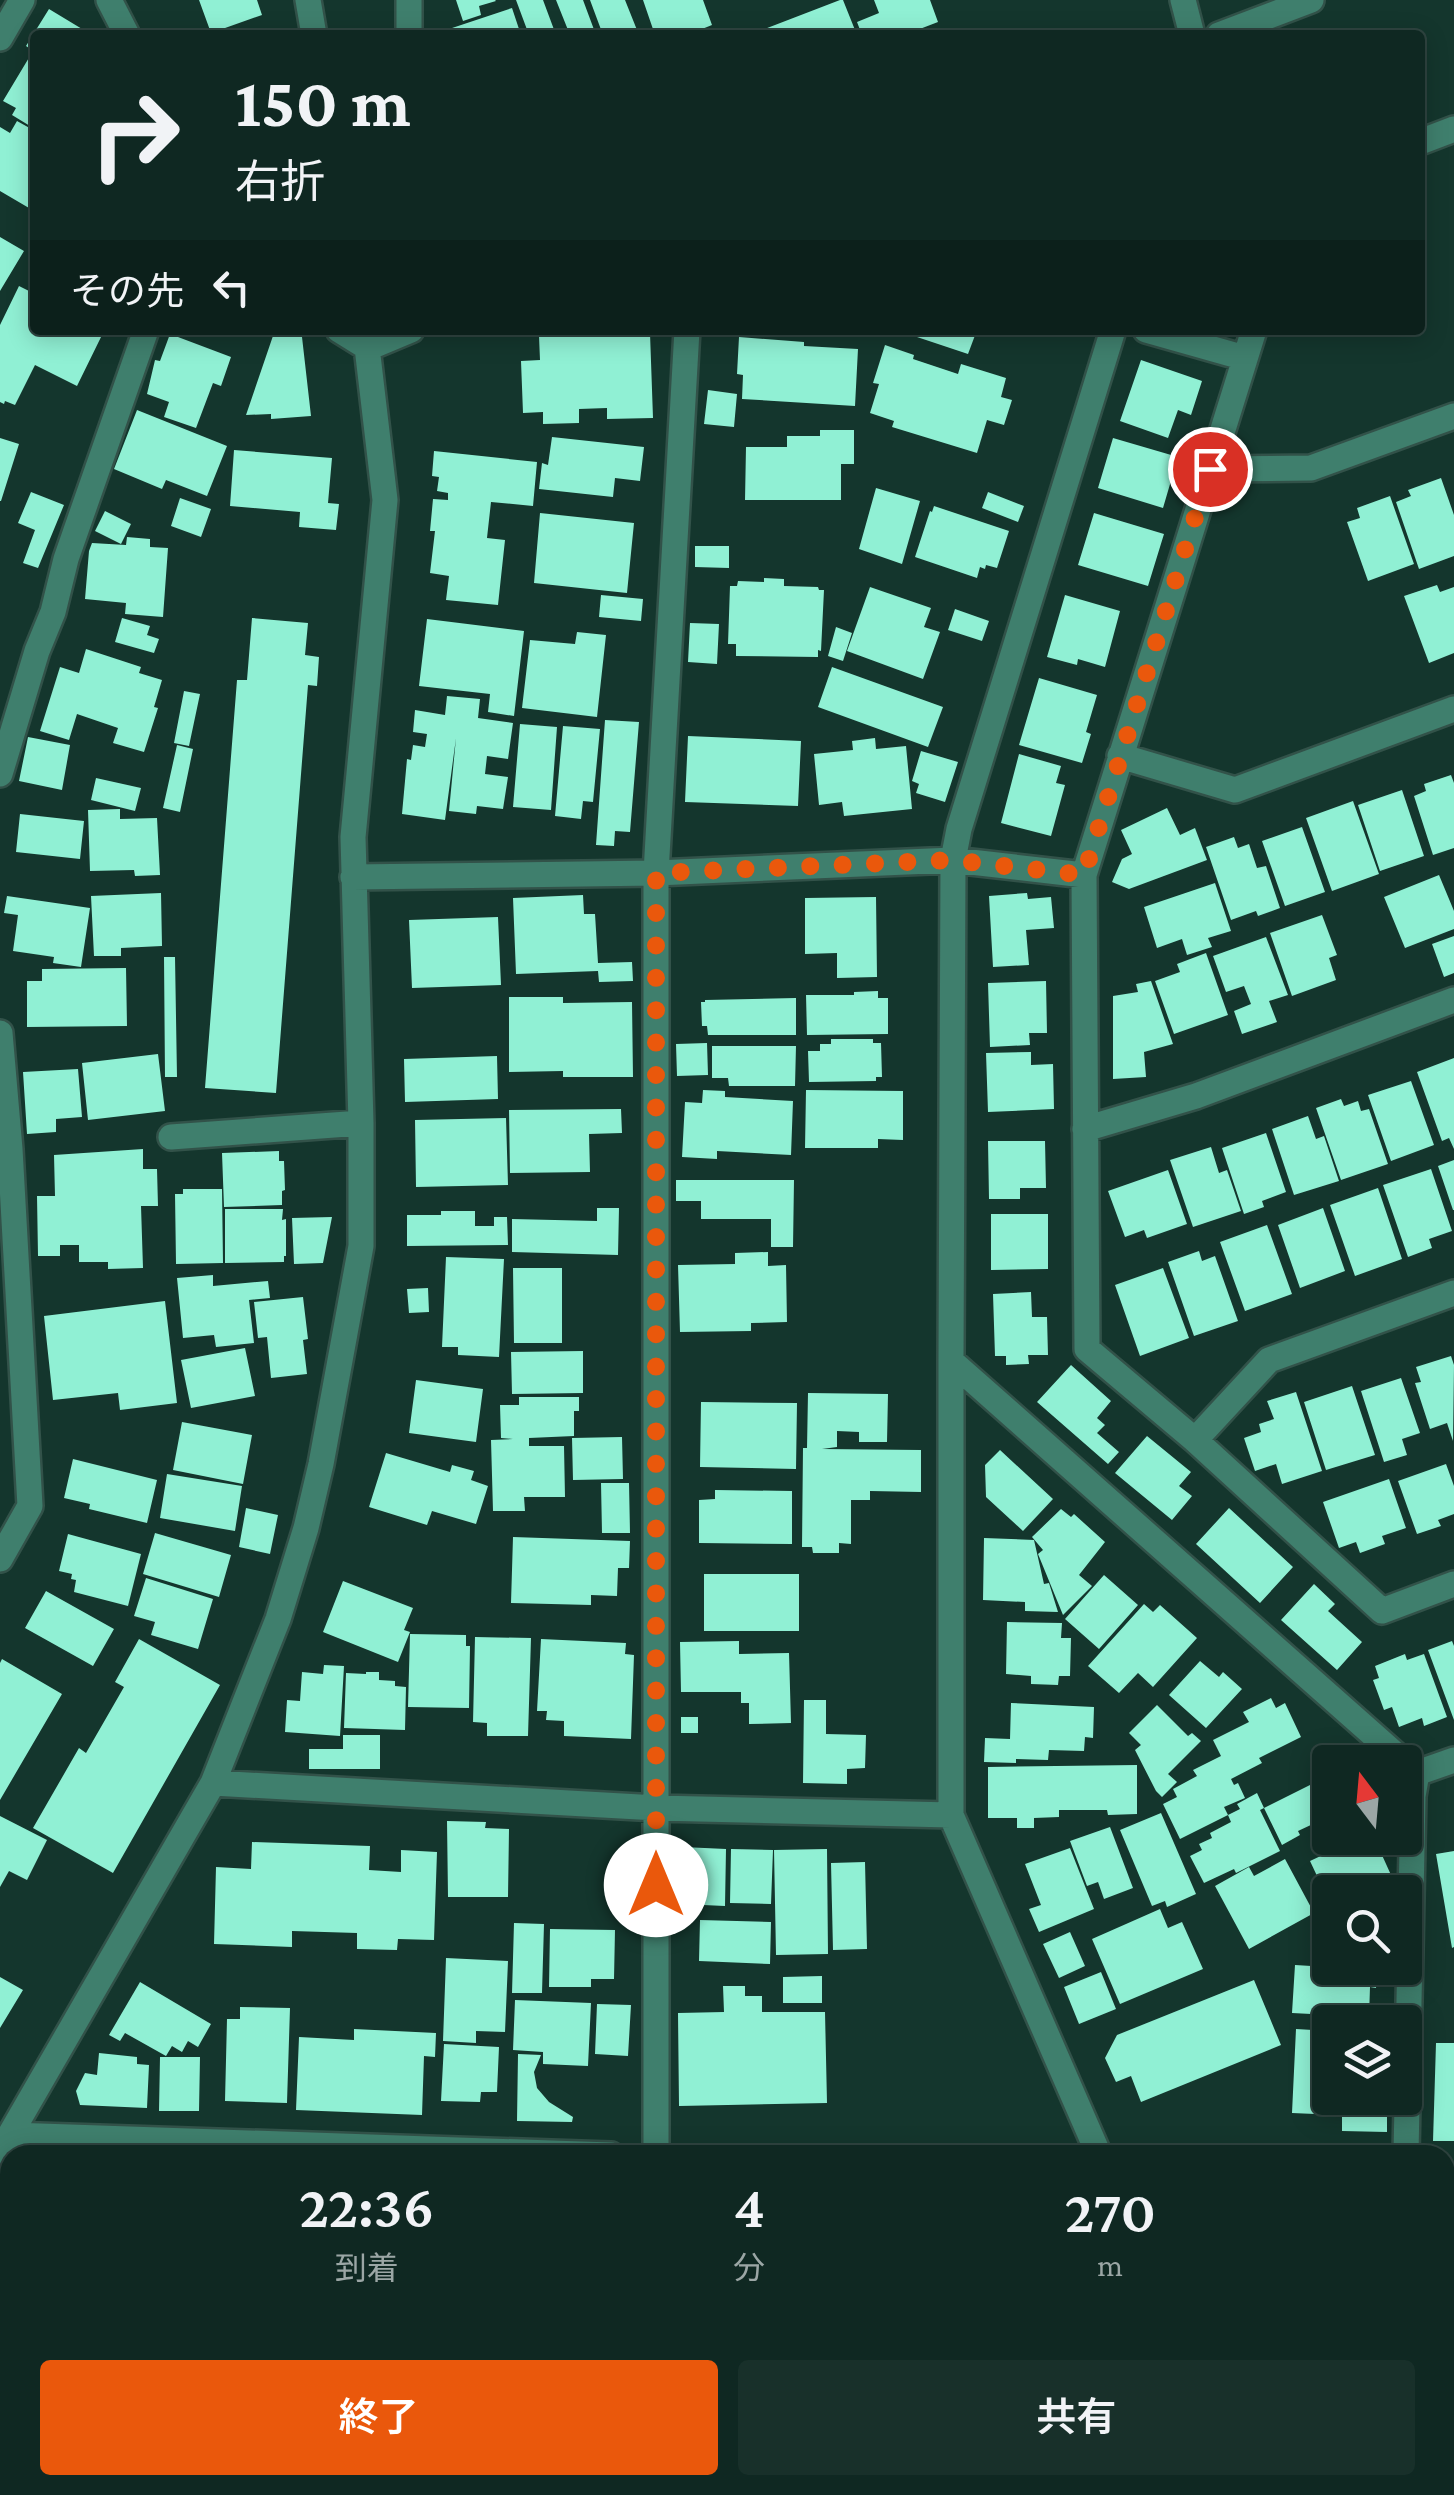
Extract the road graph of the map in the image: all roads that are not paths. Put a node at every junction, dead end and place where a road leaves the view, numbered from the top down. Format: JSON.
{"nodes":[{"id":1,"x":22,"y":0,"type":"edge"},
{"id":2,"x":109,"y":0,"type":"edge"},
{"id":3,"x":308,"y":0,"type":"edge"},
{"id":4,"x":409,"y":0,"type":"edge"},
{"id":5,"x":1184,"y":0,"type":"edge"},
{"id":6,"x":1310,"y":0,"type":"edge"},
{"id":7,"x":124,"y":30,"type":"edge"},
{"id":8,"x":313,"y":30,"type":"edge"},
{"id":9,"x":409,"y":30,"type":"edge"},
{"id":10,"x":1191,"y":30,"type":"edge"},
{"id":11,"x":1232,"y":30,"type":"edge"},
{"id":12,"x":0,"y":38,"type":"edge"},
{"id":13,"x":1454,"y":129,"type":"edge"},
{"id":14,"x":1425,"y":140,"type":"edge"},
{"id":15,"x":144,"y":335,"type":"edge"},
{"id":16,"x":686,"y":335,"type":"edge"},
{"id":17,"x":1111,"y":335,"type":"edge"},
{"id":18,"x":1164,"y":335,"type":"edge"},
{"id":19,"x":1252,"y":335,"type":"edge"},
{"id":20,"x":371,"y":336,"type":"edge"},
{"id":21,"x":1245,"y":358,"type":"junction"},
{"id":22,"x":1454,"y":416,"type":"edge"},
{"id":23,"x":1210,"y":469,"type":"junction"},
{"id":24,"x":1454,"y":709,"type":"edge"},
{"id":25,"x":1120,"y":756,"type":"junction"},
{"id":26,"x":0,"y":774,"type":"edge"},
{"id":27,"x":952,"y":860,"type":"junction"},
{"id":28,"x":656,"y":873,"type":"junction"},
{"id":29,"x":1084,"y":875,"type":"junction"},
{"id":30,"x":353,"y":877,"type":"junction"},
{"id":31,"x":1454,"y":1000,"type":"edge"},
{"id":32,"x":0,"y":1034,"type":"edge"},
{"id":33,"x":361,"y":1123,"type":"junction"},
{"id":34,"x":1085,"y":1129,"type":"junction"},
{"id":35,"x":170,"y":1137,"type":"dead end"},
{"id":36,"x":5,"y":1172,"type":"edge"},
{"id":37,"x":1454,"y":1293,"type":"edge"},
{"id":38,"x":952,"y":1361,"type":"junction"},
{"id":39,"x":1195,"y":1440,"type":"junction"},
{"id":40,"x":0,"y":1559,"type":"edge"},
{"id":41,"x":1454,"y":1584,"type":"edge"},
{"id":42,"x":1385,"y":1745,"type":"edge"},
{"id":43,"x":1454,"y":1760,"type":"edge"},
{"id":44,"x":1422,"y":1764,"type":"edge"},
{"id":45,"x":213,"y":1783,"type":"junction"},
{"id":46,"x":656,"y":1808,"type":"junction"},
{"id":47,"x":951,"y":1815,"type":"junction"},
{"id":48,"x":1413,"y":1855,"type":"edge"},
{"id":49,"x":5,"y":2143,"type":"edge"},
{"id":50,"x":106,"y":2145,"type":"edge"},
{"id":51,"x":656,"y":2145,"type":"edge"},
{"id":52,"x":1095,"y":2145,"type":"edge"},
{"id":53,"x":1406,"y":2145,"type":"edge"}],
"edges":[{"from":1,"to":12,"type":"street"},
{"from":2,"to":7,"type":"street"},
{"from":3,"to":8,"type":"street"},
{"from":4,"to":9,"type":"street"},
{"from":5,"to":10,"type":"street"},
{"from":6,"to":11,"type":"street"},
{"from":13,"to":14,"type":"street"},
{"from":15,"to":26,"type":"street"},
{"from":16,"to":28,"type":"street"},
{"from":17,"to":27,"type":"street"},
{"from":18,"to":21,"type":"street"},
{"from":19,"to":21,"type":"street"},
{"from":20,"to":30,"type":"street"},
{"from":21,"to":23,"type":"street"},
{"from":22,"to":23,"type":"street"},
{"from":23,"to":25,"type":"street"},
{"from":24,"to":25,"type":"street"},
{"from":25,"to":29,"type":"street"},
{"from":27,"to":28,"type":"street"},
{"from":27,"to":29,"type":"street"},
{"from":27,"to":38,"type":"street"},
{"from":28,"to":30,"type":"street"},
{"from":28,"to":46,"type":"street"},
{"from":29,"to":34,"type":"street"},
{"from":30,"to":33,"type":"street"},
{"from":31,"to":34,"type":"street"},
{"from":32,"to":36,"type":"street"},
{"from":33,"to":35,"type":"street"},
{"from":33,"to":45,"type":"street"},
{"from":34,"to":39,"type":"street"},
{"from":36,"to":40,"type":"street"},
{"from":37,"to":39,"type":"street"},
{"from":38,"to":42,"type":"street"},
{"from":38,"to":47,"type":"street"},
{"from":39,"to":41,"type":"street"},
{"from":43,"to":44,"type":"street"},
{"from":45,"to":46,"type":"street"},
{"from":45,"to":49,"type":"street"},
{"from":46,"to":47,"type":"street"},
{"from":46,"to":51,"type":"street"},
{"from":47,"to":52,"type":"street"},
{"from":48,"to":53,"type":"street"},
{"from":49,"to":50,"type":"street"}]}
